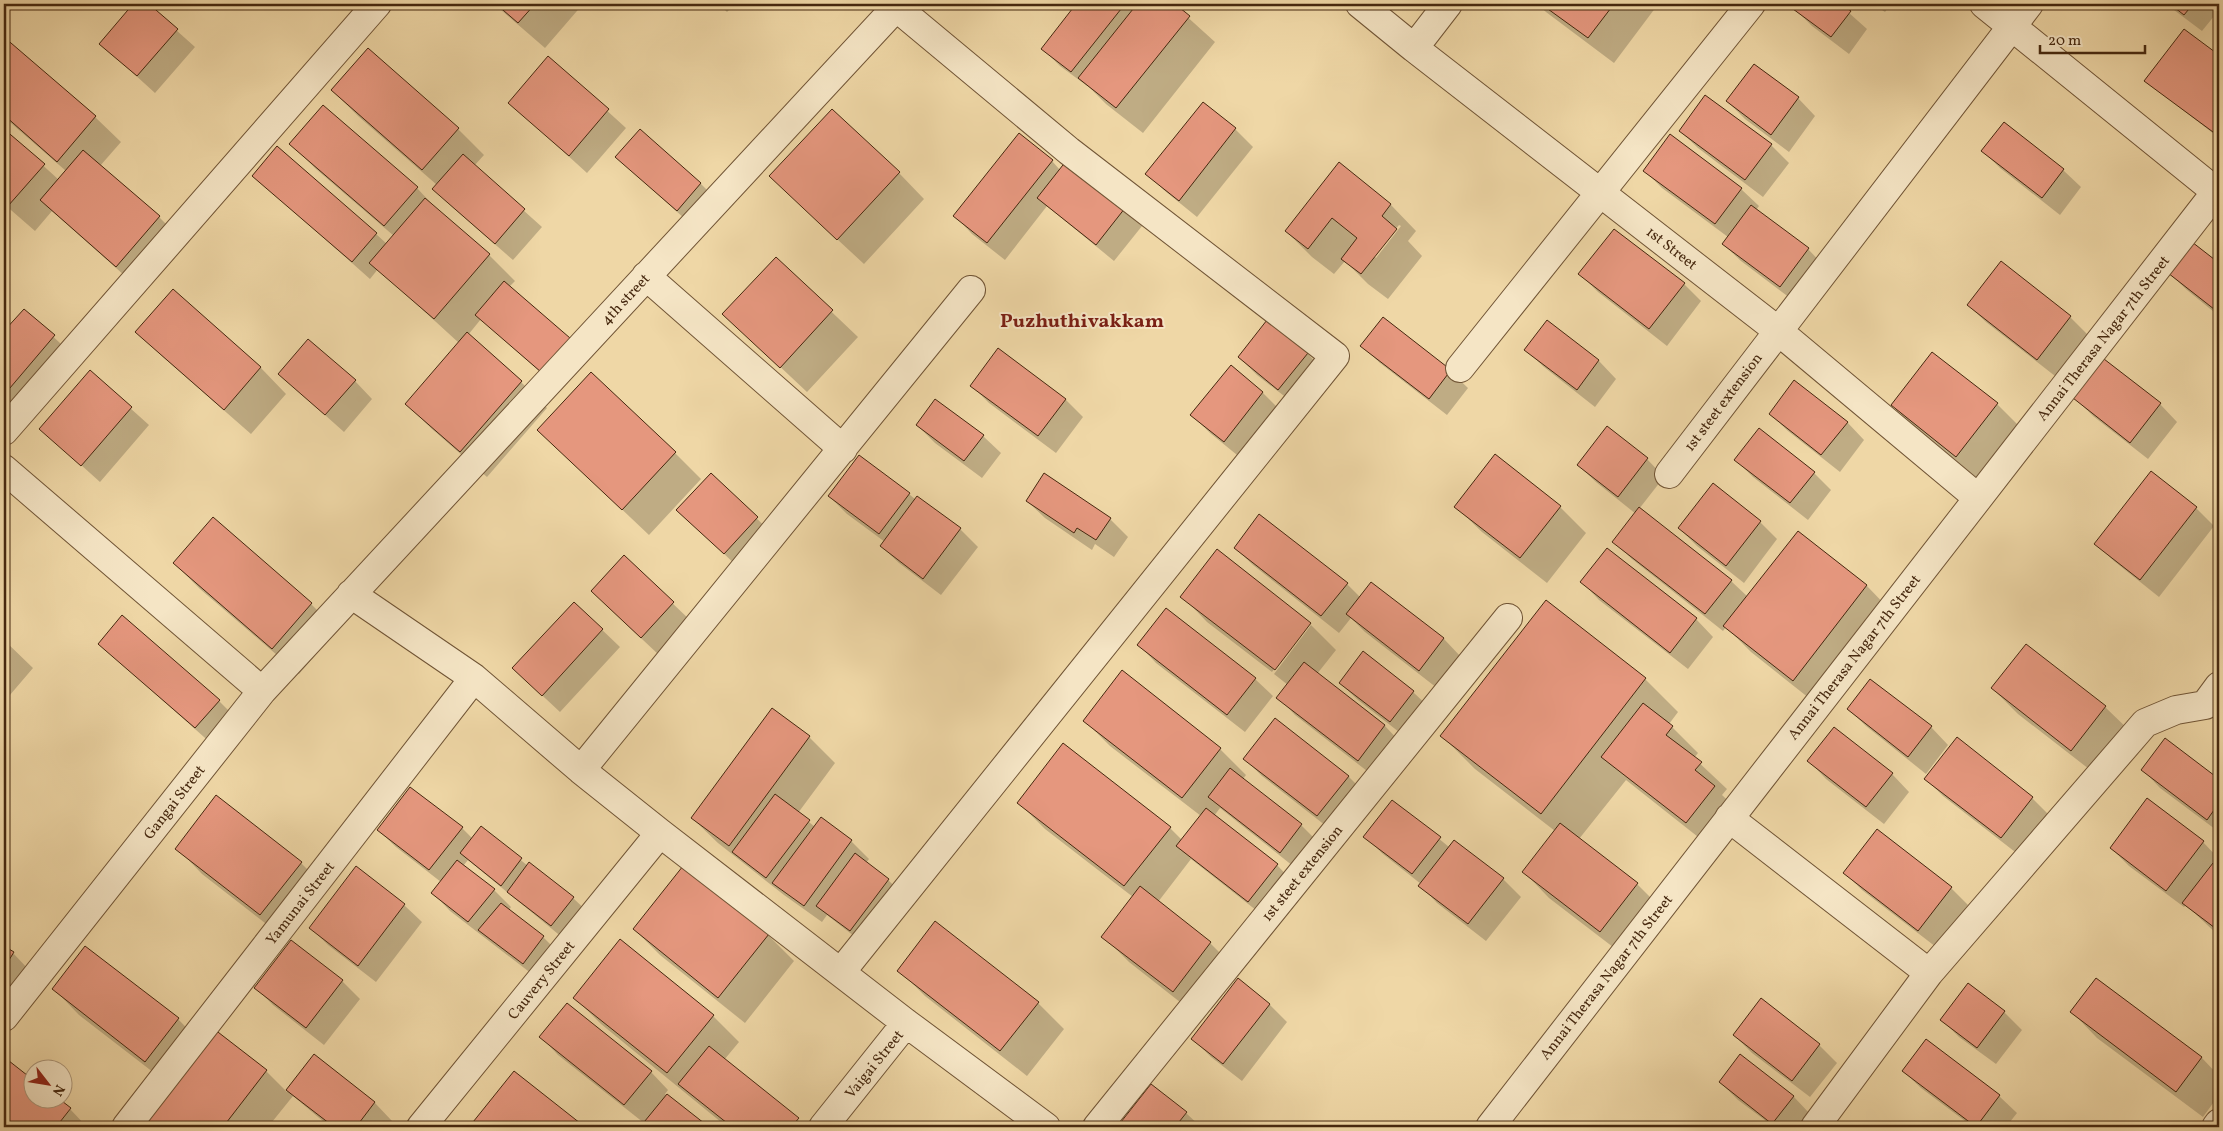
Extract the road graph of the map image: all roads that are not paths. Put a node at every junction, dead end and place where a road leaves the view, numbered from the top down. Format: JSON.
{"nodes":[{"id":1,"x":377,"y":4,"type":"edge"},
{"id":2,"x":1360,"y":4,"type":"edge"},
{"id":3,"x":1448,"y":4,"type":"edge"},
{"id":4,"x":1750,"y":4,"type":"edge"},
{"id":5,"x":1984,"y":4,"type":"edge"},
{"id":6,"x":2029,"y":4,"type":"edge"},
{"id":7,"x":897,"y":5,"type":"edge"},
{"id":8,"x":2012,"y":25,"type":"junction"},
{"id":9,"x":1414,"y":48,"type":"junction"},
{"id":10,"x":1600,"y":191,"type":"junction"},
{"id":11,"x":2218,"y":191,"type":"edge"},
{"id":12,"x":646,"y":276,"type":"junction"},
{"id":13,"x":971,"y":290,"type":"dead end"},
{"id":14,"x":1777,"y":330,"type":"junction"},
{"id":15,"x":1460,"y":368,"type":"dead end"},
{"id":16,"x":4,"y":431,"type":"edge"},
{"id":17,"x":843,"y":449,"type":"junction"},
{"id":18,"x":4,"y":469,"type":"edge"},
{"id":19,"x":1669,"y":474,"type":"dead end"},
{"id":20,"x":1978,"y":498,"type":"junction"},
{"id":21,"x":351,"y":594,"type":"junction"},
{"id":22,"x":1508,"y":618,"type":"dead end"},
{"id":23,"x":474,"y":678,"type":"junction"},
{"id":24,"x":2219,"y":686,"type":"edge"},
{"id":25,"x":262,"y":691,"type":"junction"},
{"id":26,"x":581,"y":770,"type":"junction"},
{"id":27,"x":1729,"y":818,"type":"junction"},
{"id":28,"x":660,"y":833,"type":"junction"},
{"id":29,"x":841,"y":972,"type":"junction"},
{"id":30,"x":1929,"y":973,"type":"junction"},
{"id":31,"x":4,"y":1017,"type":"edge"},
{"id":32,"x":906,"y":1024,"type":"junction"},
{"id":33,"x":2219,"y":1123,"type":"edge"},
{"id":34,"x":126,"y":1127,"type":"edge"},
{"id":35,"x":421,"y":1127,"type":"edge"},
{"id":36,"x":823,"y":1127,"type":"edge"},
{"id":37,"x":1046,"y":1127,"type":"edge"},
{"id":38,"x":1097,"y":1127,"type":"edge"},
{"id":39,"x":1490,"y":1127,"type":"edge"},
{"id":40,"x":1815,"y":1127,"type":"edge"},
{"id":41,"x":2216,"y":1127,"type":"edge"}],
"edges":[{"from":1,"to":16,"type":"street"},
{"from":2,"to":9,"type":"street","name":"1st Street"},
{"from":3,"to":9,"type":"street"},
{"from":4,"to":10,"type":"street"},
{"from":5,"to":8,"type":"street"},
{"from":6,"to":8,"type":"street","name":"1st steet extension"},
{"from":7,"to":12,"type":"street","name":"4th street"},
{"from":7,"to":29,"type":"street"},
{"from":8,"to":11,"type":"street"},
{"from":8,"to":14,"type":"street","name":"1st steet extension"},
{"from":9,"to":10,"type":"street","name":"1st Street"},
{"from":10,"to":14,"type":"street","name":"1st Street"},
{"from":10,"to":15,"type":"street"},
{"from":11,"to":20,"type":"street","name":"Annai Therasa Nagar 7th Street"},
{"from":12,"to":17,"type":"street"},
{"from":12,"to":21,"type":"street","name":"4th street"},
{"from":13,"to":17,"type":"street"},
{"from":14,"to":19,"type":"street","name":"1st steet extension"},
{"from":14,"to":20,"type":"street","name":"1st Street"},
{"from":17,"to":26,"type":"street"},
{"from":18,"to":25,"type":"street"},
{"from":20,"to":27,"type":"street","name":"Annai Therasa Nagar 7th Street"},
{"from":21,"to":23,"type":"street"},
{"from":21,"to":25,"type":"street","name":"Gangai Street"},
{"from":22,"to":38,"type":"street","name":"1st steet extension"},
{"from":23,"to":26,"type":"street"},
{"from":23,"to":34,"type":"street","name":"Yamunai Street"},
{"from":24,"to":30,"type":"street"},
{"from":25,"to":31,"type":"street","name":"Gangai Street"},
{"from":26,"to":28,"type":"street"},
{"from":27,"to":30,"type":"street"},
{"from":27,"to":39,"type":"street","name":"Annai Therasa Nagar 7th Street"},
{"from":28,"to":29,"type":"street"},
{"from":28,"to":35,"type":"street","name":"Cauvery Street"},
{"from":29,"to":32,"type":"street"},
{"from":30,"to":40,"type":"street"},
{"from":32,"to":36,"type":"street","name":"Vaigai Street"},
{"from":32,"to":37,"type":"street"},
{"from":33,"to":41,"type":"street"}]}
